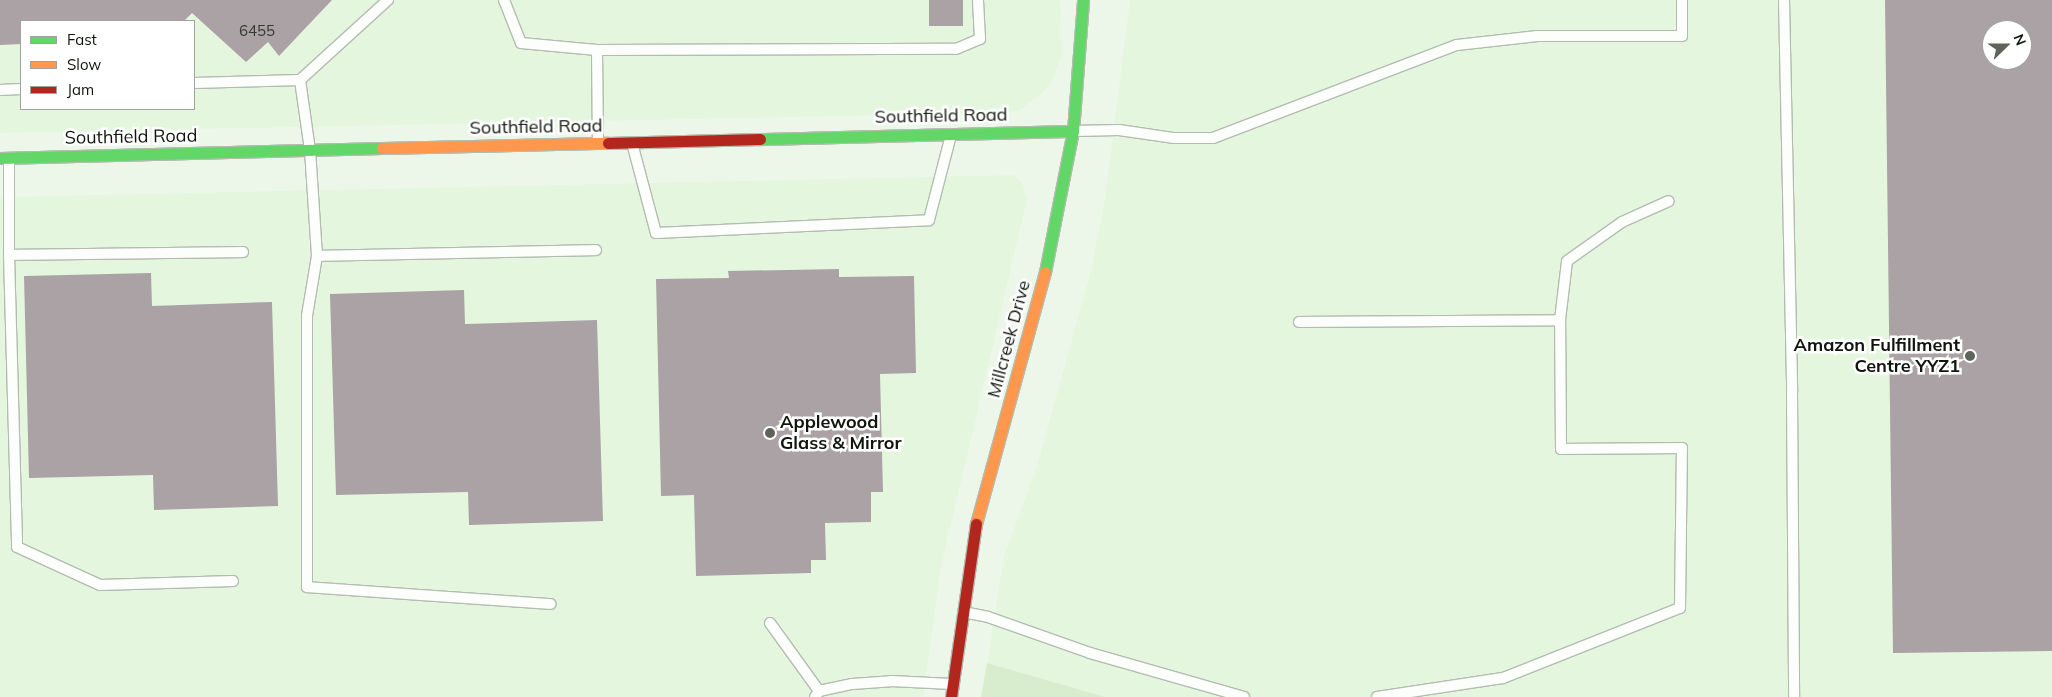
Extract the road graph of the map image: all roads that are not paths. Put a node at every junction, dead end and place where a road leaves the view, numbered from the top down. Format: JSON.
{"nodes":[{"id":1,"x":388,"y":0,"type":"edge"},
{"id":2,"x":504,"y":0,"type":"edge"},
{"id":3,"x":978,"y":0,"type":"edge"},
{"id":4,"x":1083,"y":0,"type":"edge"},
{"id":5,"x":1682,"y":0,"type":"edge"},
{"id":6,"x":1784,"y":0,"type":"edge"},
{"id":7,"x":597,"y":50,"type":"junction"},
{"id":8,"x":300,"y":80,"type":"junction"},
{"id":9,"x":195,"y":83,"type":"edge"},
{"id":10,"x":20,"y":89,"type":"edge"},
{"id":11,"x":0,"y":90,"type":"edge"},
{"id":12,"x":1073,"y":130,"type":"junction"},
{"id":13,"x":951,"y":134,"type":"junction"},
{"id":14,"x":632,"y":142,"type":"junction"},
{"id":15,"x":598,"y":143,"type":"junction"},
{"id":16,"x":310,"y":150,"type":"junction"},
{"id":17,"x":4,"y":158,"type":"edge"},
{"id":18,"x":1669,"y":201,"type":"dead end"},
{"id":19,"x":596,"y":250,"type":"dead end"},
{"id":20,"x":243,"y":252,"type":"dead end"},
{"id":21,"x":9,"y":255,"type":"junction"},
{"id":22,"x":317,"y":256,"type":"junction"},
{"id":23,"x":1560,"y":320,"type":"junction"},
{"id":24,"x":1299,"y":322,"type":"dead end"},
{"id":25,"x":233,"y":581,"type":"dead end"},
{"id":26,"x":550,"y":604,"type":"dead end"},
{"id":27,"x":961,"y":612,"type":"junction"},
{"id":28,"x":770,"y":623,"type":"dead end"},
{"id":29,"x":952,"y":684,"type":"junction"},
{"id":30,"x":817,"y":694,"type":"edge"},
{"id":31,"x":951,"y":697,"type":"edge"},
{"id":32,"x":1244,"y":697,"type":"edge"},
{"id":33,"x":1378,"y":697,"type":"edge"},
{"id":34,"x":1794,"y":697,"type":"edge"}],
"edges":[{"from":1,"to":8,"type":"lane"},
{"from":2,"to":7,"type":"lane"},
{"from":3,"to":7,"type":"lane"},
{"from":4,"to":12,"type":"street","name":"Millcreek Drive"},
{"from":5,"to":12,"type":"lane"},
{"from":6,"to":34,"type":"lane"},
{"from":7,"to":15,"type":"lane"},
{"from":8,"to":9,"type":"lane"},
{"from":8,"to":16,"type":"lane"},
{"from":10,"to":11,"type":"lane"},
{"from":12,"to":13,"type":"street","name":"Southfield Road"},
{"from":12,"to":27,"type":"street","name":"Millcreek Drive"},
{"from":13,"to":14,"type":"street","name":"Southfield Road"},
{"from":13,"to":14,"type":"lane"},
{"from":14,"to":15,"type":"street","name":"Southfield Road"},
{"from":15,"to":16,"type":"street","name":"Southfield Road"},
{"from":16,"to":17,"type":"street","name":"Southfield Road"},
{"from":16,"to":22,"type":"lane"},
{"from":17,"to":21,"type":"lane"},
{"from":18,"to":23,"type":"lane"},
{"from":19,"to":22,"type":"lane"},
{"from":20,"to":21,"type":"lane"},
{"from":21,"to":25,"type":"lane"},
{"from":22,"to":26,"type":"lane"},
{"from":23,"to":24,"type":"lane"},
{"from":23,"to":33,"type":"lane"},
{"from":27,"to":29,"type":"street","name":"Millcreek Drive"},
{"from":27,"to":32,"type":"lane"},
{"from":28,"to":30,"type":"lane"},
{"from":29,"to":30,"type":"lane"},
{"from":29,"to":31,"type":"street","name":"Millcreek Drive"}]}
